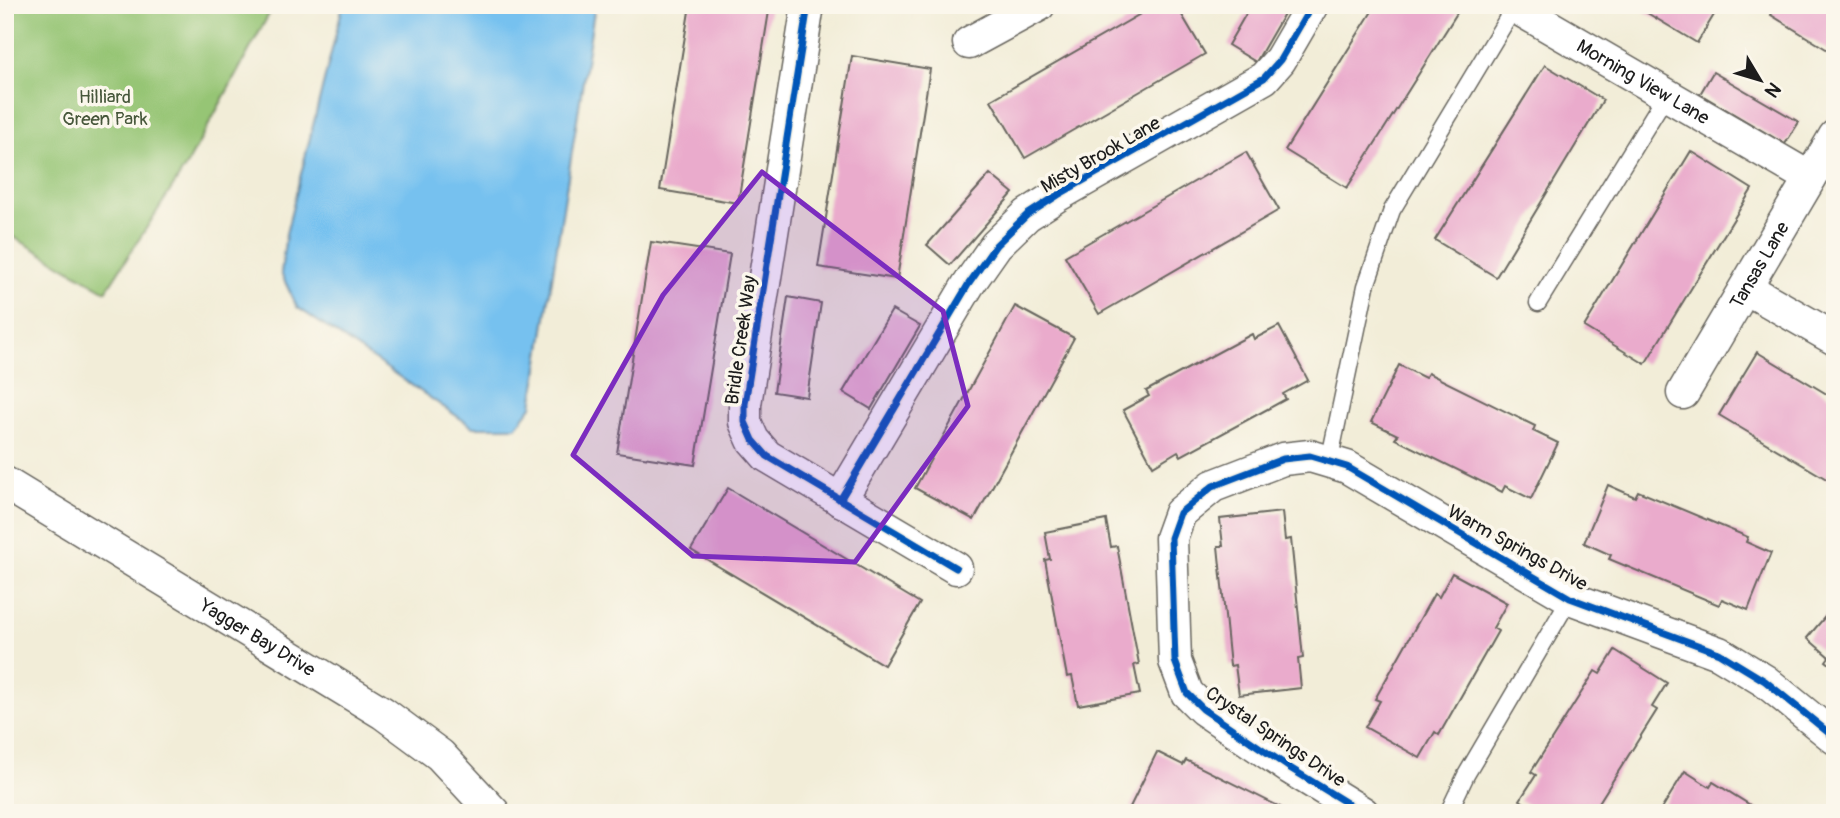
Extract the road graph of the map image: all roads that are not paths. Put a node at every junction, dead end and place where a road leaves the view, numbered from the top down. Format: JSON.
{"nodes":[{"id":1,"x":808,"y":5,"type":"edge"},
{"id":2,"x":1039,"y":5,"type":"edge"},
{"id":3,"x":1312,"y":5,"type":"edge"},
{"id":4,"x":1513,"y":6,"type":"edge"},
{"id":5,"x":969,"y":43,"type":"dead end"},
{"id":6,"x":1666,"y":95,"type":"junction"},
{"id":7,"x":1835,"y":136,"type":"edge"},
{"id":8,"x":1810,"y":178,"type":"junction"},
{"id":9,"x":1746,"y":288,"type":"junction"},
{"id":10,"x":1538,"y":303,"type":"dead end"},
{"id":11,"x":1835,"y":340,"type":"edge"},
{"id":12,"x":1683,"y":393,"type":"dead end"},
{"id":13,"x":1329,"y":462,"type":"junction"},
{"id":14,"x":5,"y":483,"type":"edge"},
{"id":15,"x":1213,"y":486,"type":"joint"},
{"id":16,"x":840,"y":500,"type":"junction"},
{"id":17,"x":956,"y":568,"type":"dead end"},
{"id":18,"x":1570,"y":598,"type":"junction"},
{"id":19,"x":1835,"y":738,"type":"edge"},
{"id":20,"x":494,"y":813,"type":"edge"},
{"id":21,"x":1363,"y":813,"type":"edge"},
{"id":22,"x":1448,"y":813,"type":"edge"}],
"edges":[{"from":1,"to":16,"type":"street","name":"Bridle Creek Way"},
{"from":2,"to":5,"type":"street"},
{"from":3,"to":16,"type":"street","name":"Misty Brook Lane"},
{"from":4,"to":6,"type":"street","name":"Morning View Lane"},
{"from":4,"to":13,"type":"lane"},
{"from":6,"to":8,"type":"street","name":"Morning View Lane"},
{"from":6,"to":10,"type":"lane"},
{"from":7,"to":8,"type":"street","name":"Tansas Lane"},
{"from":8,"to":9,"type":"street","name":"Tansas Lane"},
{"from":9,"to":11,"type":"street"},
{"from":9,"to":12,"type":"street","name":"Tansas Lane"},
{"from":13,"to":15,"type":"street","name":"Warm Springs Drive"},
{"from":13,"to":18,"type":"street","name":"Warm Springs Drive"},
{"from":14,"to":20,"type":"street","name":"Yagger Bay Drive"},
{"from":15,"to":21,"type":"street","name":"Crystal Springs Drive"},
{"from":16,"to":17,"type":"street","name":"Bridle Creek Way"},
{"from":18,"to":19,"type":"street","name":"Warm Springs Drive"},
{"from":18,"to":22,"type":"lane"}]}
